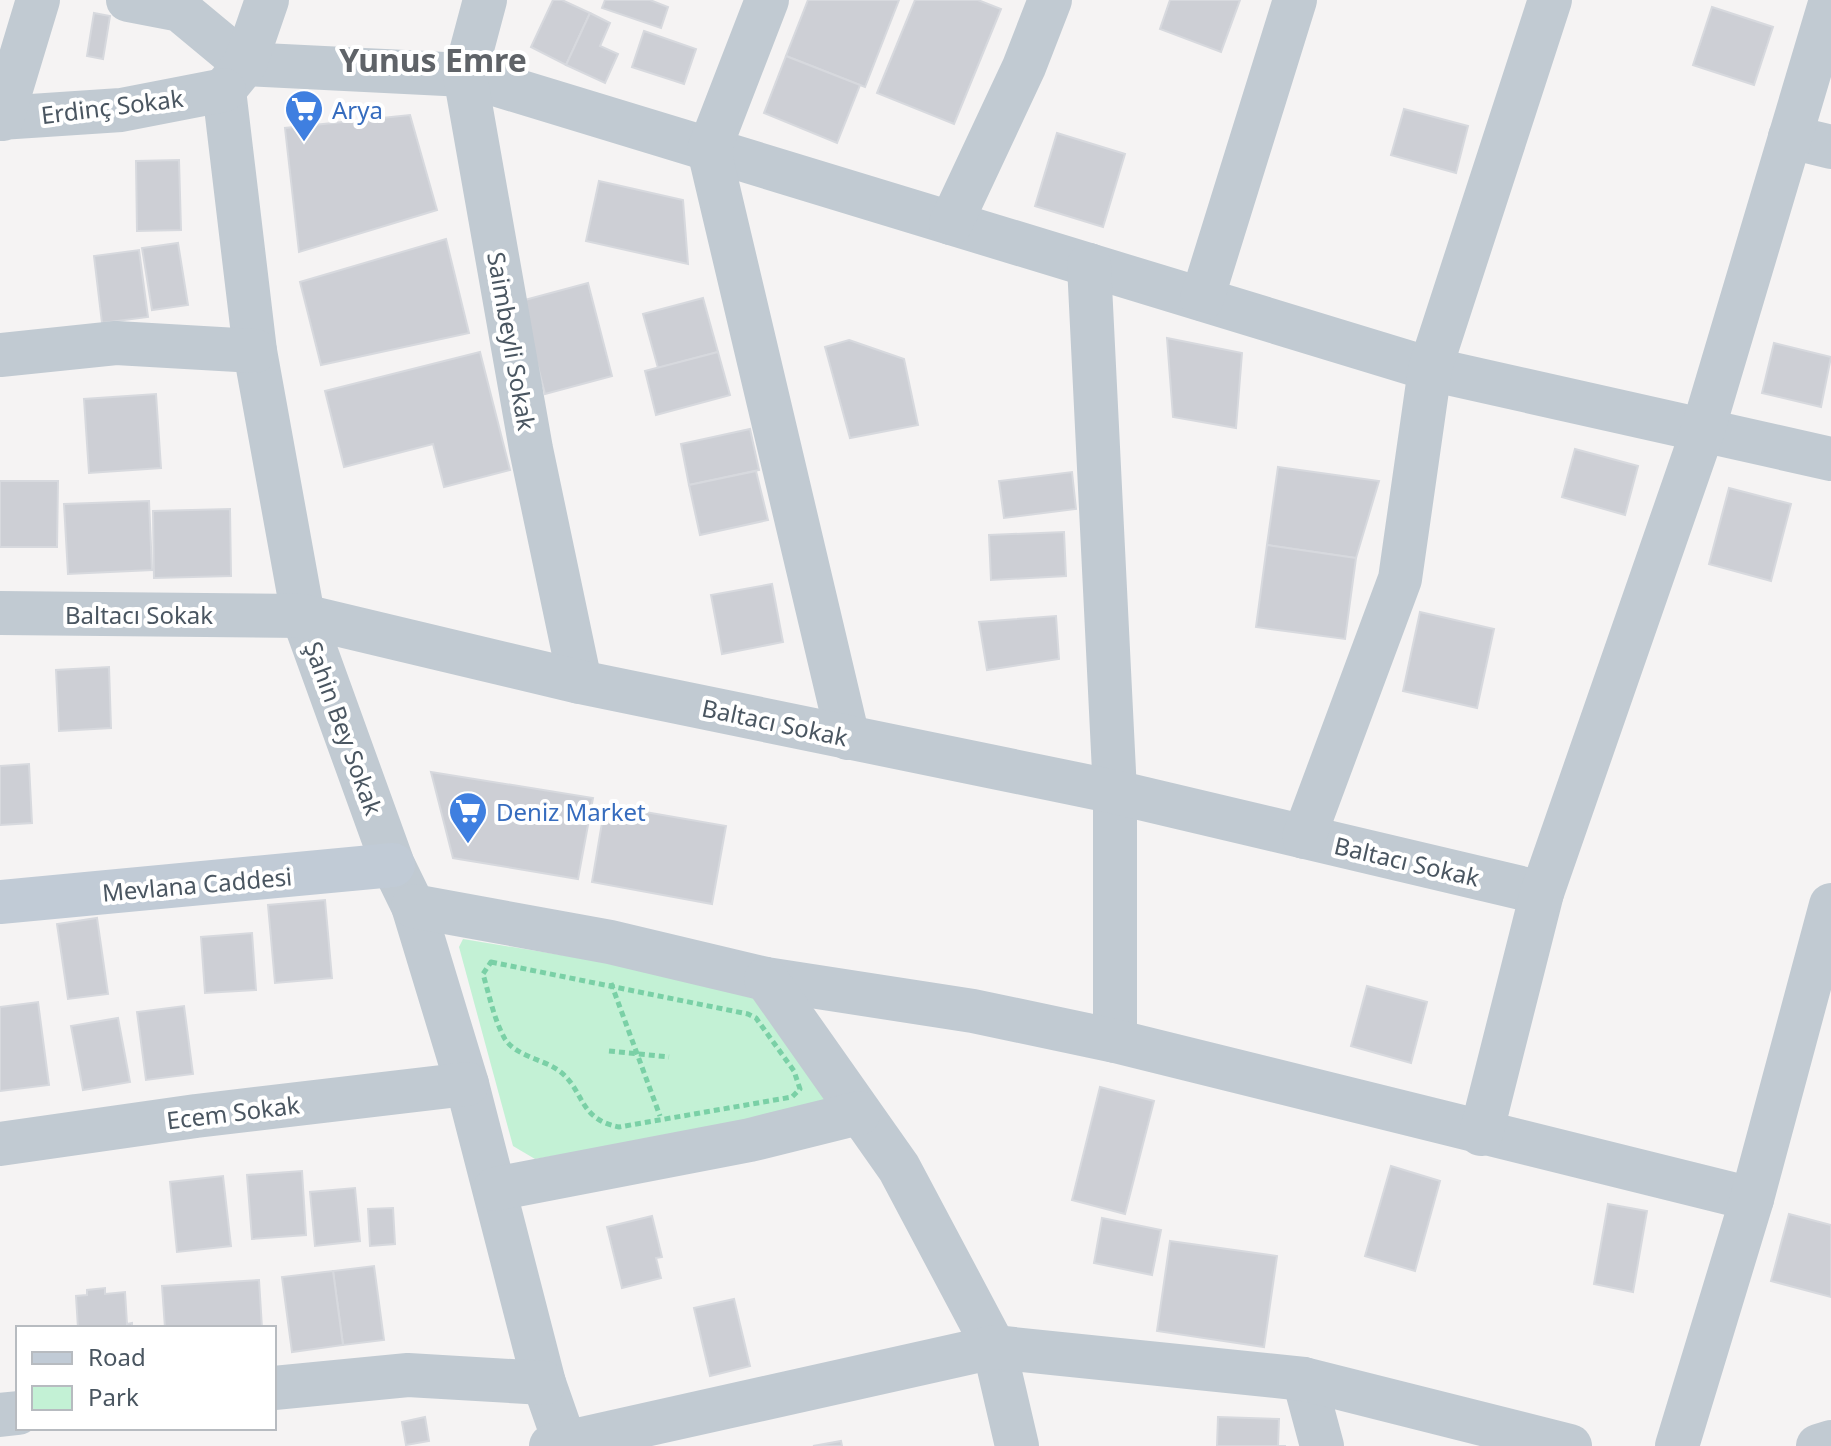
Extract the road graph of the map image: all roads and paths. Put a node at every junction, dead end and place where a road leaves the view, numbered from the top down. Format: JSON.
{"nodes":[{"id":1,"x":38,"y":0,"type":"edge"},
{"id":2,"x":128,"y":0,"type":"edge"},
{"id":3,"x":267,"y":0,"type":"edge"},
{"id":4,"x":485,"y":0,"type":"edge"},
{"id":5,"x":767,"y":0,"type":"edge"},
{"id":6,"x":1050,"y":0,"type":"edge"},
{"id":7,"x":1295,"y":0,"type":"edge"},
{"id":8,"x":1550,"y":0,"type":"edge"},
{"id":9,"x":1831,"y":0,"type":"edge"},
{"id":10,"x":465,"y":75,"type":"junction"},
{"id":11,"x":234,"y":77,"type":"junction"},
{"id":12,"x":1,"y":118,"type":"edge"},
{"id":13,"x":1811,"y":142,"type":"edge"},
{"id":14,"x":709,"y":150,"type":"junction"},
{"id":15,"x":951,"y":223,"type":"junction"},
{"id":16,"x":1089,"y":265,"type":"junction"},
{"id":17,"x":1202,"y":299,"type":"junction"},
{"id":18,"x":255,"y":351,"type":"junction"},
{"id":19,"x":0,"y":355,"type":"edge"},
{"id":20,"x":1430,"y":369,"type":"junction"},
{"id":21,"x":1702,"y":433,"type":"junction"},
{"id":22,"x":1831,"y":459,"type":"edge"},
{"id":23,"x":0,"y":613,"type":"edge"},
{"id":24,"x":303,"y":616,"type":"junction"},
{"id":25,"x":580,"y":682,"type":"junction"},
{"id":26,"x":848,"y":738,"type":"junction"},
{"id":27,"x":1115,"y":792,"type":"junction"},
{"id":28,"x":1304,"y":837,"type":"junction"},
{"id":29,"x":393,"y":865,"type":"junction"},
{"id":30,"x":1542,"y":893,"type":"junction"},
{"id":31,"x":0,"y":902,"type":"edge"},
{"id":32,"x":1831,"y":905,"type":"edge"},
{"id":33,"x":413,"y":906,"type":"junction"},
{"id":34,"x":610,"y":942,"type":"junction"},
{"id":35,"x":766,"y":979,"type":"junction"},
{"id":36,"x":611,"y":985,"type":"junction"},
{"id":37,"x":1115,"y":1041,"type":"junction"},
{"id":38,"x":609,"y":1051,"type":"dead end"},
{"id":39,"x":637,"y":1054,"type":"junction"},
{"id":40,"x":669,"y":1057,"type":"dead end"},
{"id":41,"x":467,"y":1084,"type":"junction"},
{"id":42,"x":859,"y":1113,"type":"junction"},
{"id":43,"x":662,"y":1120,"type":"junction"},
{"id":44,"x":1481,"y":1134,"type":"junction"},
{"id":45,"x":0,"y":1144,"type":"edge"},
{"id":46,"x":495,"y":1189,"type":"junction"},
{"id":47,"x":1752,"y":1199,"type":"junction"},
{"id":48,"x":994,"y":1347,"type":"junction"},
{"id":49,"x":1304,"y":1379,"type":"junction"},
{"id":50,"x":544,"y":1383,"type":"junction"},
{"id":51,"x":276,"y":1388,"type":"edge"},
{"id":52,"x":1831,"y":1442,"type":"edge"},
{"id":53,"x":560,"y":1445,"type":"edge"},
{"id":54,"x":1017,"y":1446,"type":"edge"},
{"id":55,"x":1322,"y":1446,"type":"edge"},
{"id":56,"x":1570,"y":1446,"type":"edge"},
{"id":57,"x":1677,"y":1446,"type":"edge"},
{"id":58,"x":1818,"y":1446,"type":"edge"}],
"edges":[{"from":1,"to":12,"type":"street"},
{"from":2,"to":11,"type":"street"},
{"from":3,"to":11,"type":"street","name":"Şahin Bey Sokak"},
{"from":4,"to":10,"type":"street","name":"Saimbeyli Sokak"},
{"from":5,"to":14,"type":"street"},
{"from":6,"to":15,"type":"street"},
{"from":7,"to":17,"type":"street"},
{"from":8,"to":20,"type":"street"},
{"from":9,"to":13,"type":"street"},
{"from":10,"to":11,"type":"street","name":"Erdinç Sokak"},
{"from":10,"to":14,"type":"street","name":"Erdinç Sokak"},
{"from":10,"to":25,"type":"street","name":"Saimbeyli Sokak"},
{"from":11,"to":12,"type":"street","name":"Erdinç Sokak"},
{"from":11,"to":18,"type":"street","name":"Şahin Bey Sokak"},
{"from":13,"to":21,"type":"street"},
{"from":14,"to":15,"type":"street","name":"Erdinç Sokak"},
{"from":14,"to":26,"type":"street"},
{"from":15,"to":16,"type":"street","name":"Erdinç Sokak"},
{"from":16,"to":17,"type":"street","name":"Erdinç Sokak"},
{"from":16,"to":27,"type":"street"},
{"from":17,"to":20,"type":"street","name":"Erdinç Sokak"},
{"from":18,"to":19,"type":"street"},
{"from":18,"to":24,"type":"street","name":"Şahin Bey Sokak"},
{"from":20,"to":21,"type":"street","name":"Erdinç Sokak"},
{"from":20,"to":28,"type":"street"},
{"from":21,"to":22,"type":"street","name":"Erdinç Sokak"},
{"from":21,"to":30,"type":"street"},
{"from":23,"to":24,"type":"street","name":"Baltacı Sokak"},
{"from":24,"to":25,"type":"street","name":"Baltacı Sokak"},
{"from":24,"to":29,"type":"street","name":"Şahin Bey Sokak"},
{"from":25,"to":26,"type":"street","name":"Baltacı Sokak"},
{"from":26,"to":27,"type":"street","name":"Baltacı Sokak"},
{"from":27,"to":28,"type":"street","name":"Baltacı Sokak"},
{"from":27,"to":37,"type":"street"},
{"from":28,"to":30,"type":"street","name":"Baltacı Sokak"},
{"from":29,"to":31,"type":"street","name":"Mevlana Caddesi"},
{"from":29,"to":33,"type":"street","name":"Şahin Bey Sokak"},
{"from":30,"to":44,"type":"street"},
{"from":32,"to":47,"type":"street"},
{"from":33,"to":34,"type":"street"},
{"from":33,"to":41,"type":"street","name":"Şahin Bey Sokak"},
{"from":34,"to":35,"type":"street"},
{"from":34,"to":36,"type":"path"},
{"from":35,"to":37,"type":"street"},
{"from":35,"to":42,"type":"street"},
{"from":36,"to":39,"type":"path"},
{"from":36,"to":43,"type":"path"},
{"from":36,"to":43,"type":"path"},
{"from":37,"to":44,"type":"street"},
{"from":38,"to":39,"type":"path"},
{"from":39,"to":40,"type":"path"},
{"from":39,"to":43,"type":"path"},
{"from":41,"to":45,"type":"street","name":"Ecem Sokak"},
{"from":41,"to":46,"type":"street","name":"Şahin Bey Sokak"},
{"from":42,"to":46,"type":"street"},
{"from":42,"to":48,"type":"street"},
{"from":44,"to":47,"type":"street"},
{"from":46,"to":50,"type":"street","name":"Şahin Bey Sokak"},
{"from":47,"to":57,"type":"street"},
{"from":48,"to":49,"type":"street"},
{"from":48,"to":53,"type":"street"},
{"from":48,"to":54,"type":"street"},
{"from":49,"to":55,"type":"street"},
{"from":49,"to":56,"type":"street"},
{"from":50,"to":51,"type":"street"},
{"from":50,"to":53,"type":"street","name":"Şahin Bey Sokak"},
{"from":52,"to":58,"type":"street"}]}
